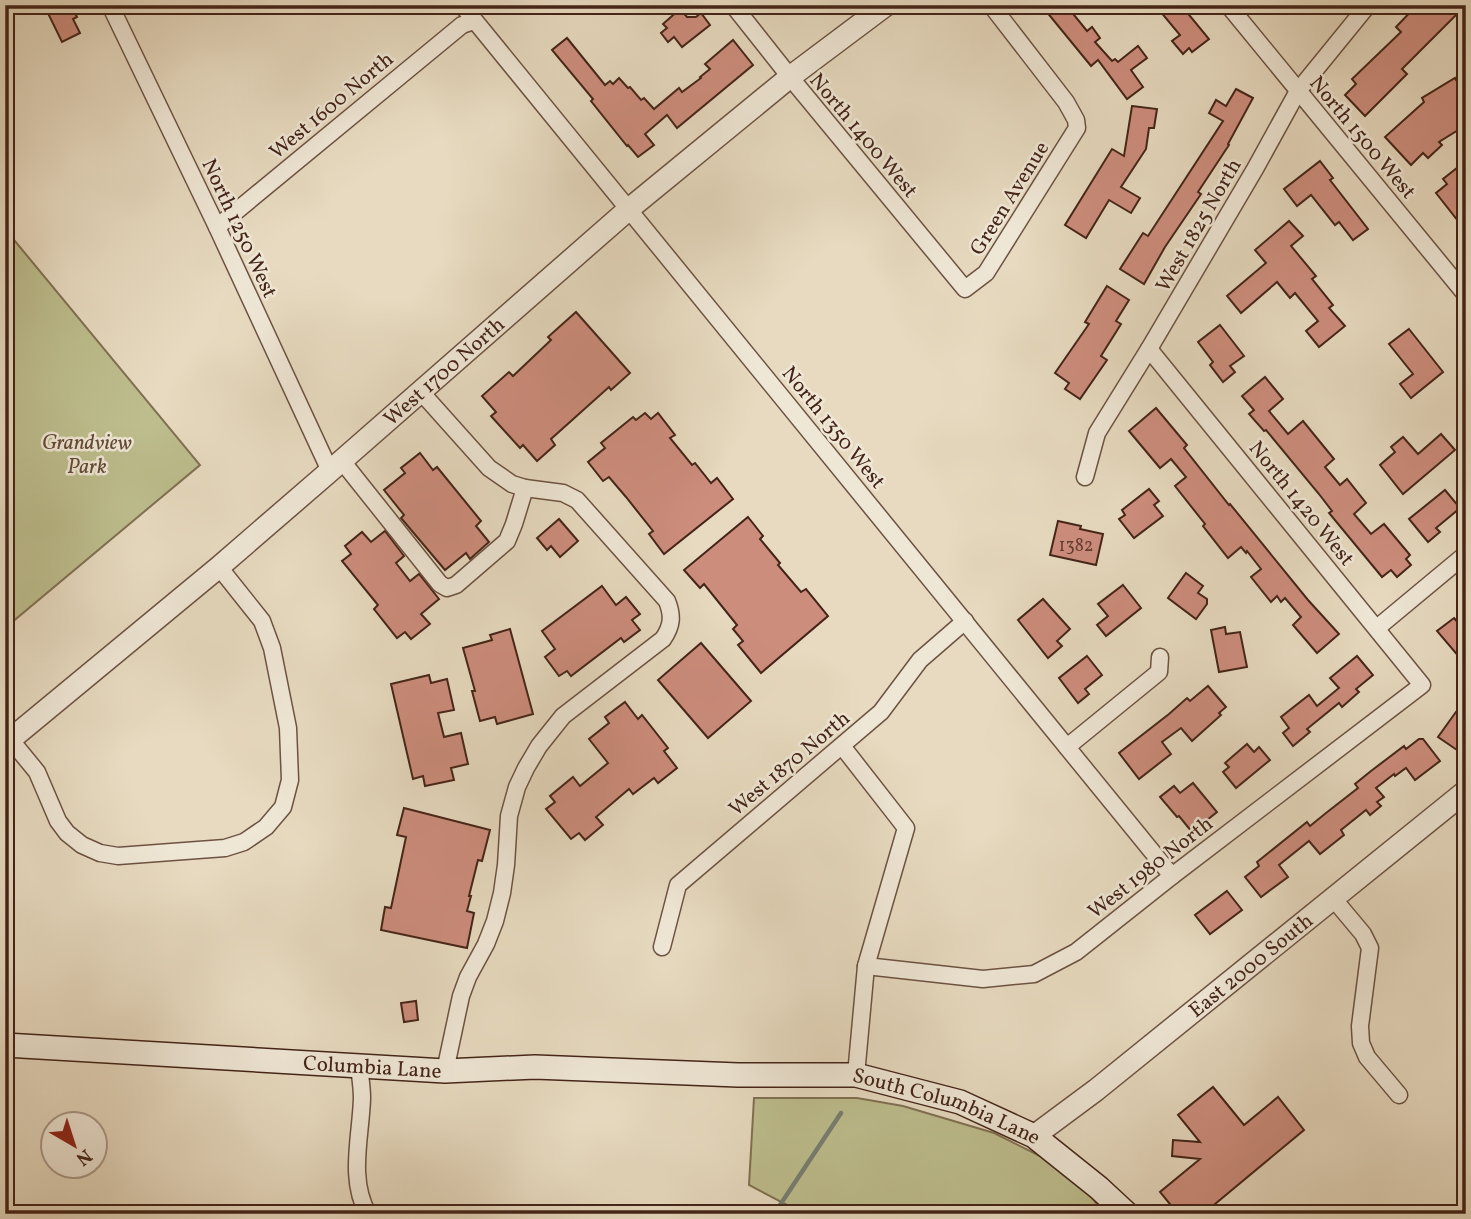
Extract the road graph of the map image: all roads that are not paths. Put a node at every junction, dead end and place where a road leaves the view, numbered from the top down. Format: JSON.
{"nodes":[{"id":1,"x":110,"y":5,"type":"edge"},
{"id":2,"x":462,"y":5,"type":"edge"},
{"id":3,"x":733,"y":5,"type":"edge"},
{"id":4,"x":886,"y":5,"type":"edge"},
{"id":5,"x":992,"y":5,"type":"edge"},
{"id":6,"x":1228,"y":5,"type":"edge"},
{"id":7,"x":1368,"y":5,"type":"edge"},
{"id":8,"x":474,"y":21,"type":"junction"},
{"id":9,"x":790,"y":78,"type":"junction"},
{"id":10,"x":1298,"y":92,"type":"junction"},
{"id":11,"x":629,"y":209,"type":"junction"},
{"id":12,"x":217,"y":227,"type":"junction"},
{"id":13,"x":965,"y":289,"type":"joint"},
{"id":14,"x":1466,"y":295,"type":"edge"},
{"id":15,"x":1149,"y":349,"type":"junction"},
{"id":16,"x":421,"y":392,"type":"junction"},
{"id":17,"x":336,"y":466,"type":"junction"},
{"id":18,"x":1086,"y":478,"type":"dead end"},
{"id":19,"x":525,"y":488,"type":"junction"},
{"id":20,"x":1466,"y":554,"type":"edge"},
{"id":21,"x":219,"y":566,"type":"junction"},
{"id":22,"x":965,"y":621,"type":"junction"},
{"id":23,"x":1377,"y":628,"type":"junction"},
{"id":24,"x":1160,"y":657,"type":"dead end"},
{"id":25,"x":1422,"y":685,"type":"joint"},
{"id":26,"x":8,"y":742,"type":"edge"},
{"id":27,"x":842,"y":746,"type":"junction"},
{"id":28,"x":1067,"y":747,"type":"junction"},
{"id":29,"x":1466,"y":791,"type":"edge"},
{"id":30,"x":1172,"y":876,"type":"junction"},
{"id":31,"x":1332,"y":897,"type":"junction"},
{"id":32,"x":662,"y":947,"type":"dead end"},
{"id":33,"x":866,"y":966,"type":"junction"},
{"id":34,"x":5,"y":1045,"type":"edge"},
{"id":35,"x":359,"y":1065,"type":"junction"},
{"id":36,"x":445,"y":1071,"type":"junction"},
{"id":37,"x":738,"y":1075,"type":"joint"},
{"id":38,"x":856,"y":1075,"type":"junction"},
{"id":39,"x":1399,"y":1095,"type":"dead end"},
{"id":40,"x":1034,"y":1136,"type":"junction"},
{"id":41,"x":368,"y":1214,"type":"edge"},
{"id":42,"x":1127,"y":1214,"type":"edge"}],
"edges":[{"from":1,"to":12,"type":"street","name":"North 1250 West"},
{"from":2,"to":8,"type":"street","name":"North 1350 West"},
{"from":3,"to":9,"type":"street","name":"North 1400 West"},
{"from":4,"to":9,"type":"street","name":"West 1700 North"},
{"from":5,"to":13,"type":"street","name":"Green Avenue"},
{"from":6,"to":10,"type":"street","name":"North 1500 West"},
{"from":7,"to":10,"type":"street","name":"West 1825 North"},
{"from":8,"to":11,"type":"street","name":"North 1350 West"},
{"from":8,"to":12,"type":"street","name":"West 1600 North"},
{"from":9,"to":11,"type":"street","name":"West 1700 North"},
{"from":9,"to":13,"type":"street","name":"North 1400 West"},
{"from":10,"to":14,"type":"street","name":"North 1500 West"},
{"from":10,"to":15,"type":"street","name":"West 1825 North"},
{"from":11,"to":16,"type":"street","name":"West 1700 North"},
{"from":11,"to":22,"type":"street","name":"North 1350 West"},
{"from":12,"to":17,"type":"street","name":"North 1250 West"},
{"from":15,"to":18,"type":"street","name":"West 1825 North"},
{"from":15,"to":23,"type":"street","name":"North 1420 West"},
{"from":16,"to":17,"type":"street","name":"West 1700 North"},
{"from":16,"to":19,"type":"street"},
{"from":17,"to":19,"type":"street","name":"North 1250 West"},
{"from":17,"to":21,"type":"street","name":"West 1700 North"},
{"from":19,"to":36,"type":"street"},
{"from":20,"to":23,"type":"street"},
{"from":21,"to":26,"type":"street","name":"West 1700 North"},
{"from":21,"to":26,"type":"street"},
{"from":22,"to":27,"type":"street","name":"West 1870 North"},
{"from":22,"to":28,"type":"street","name":"North 1350 West"},
{"from":23,"to":25,"type":"street","name":"North 1420 West"},
{"from":24,"to":28,"type":"street"},
{"from":25,"to":30,"type":"street","name":"West 1980 North"},
{"from":27,"to":32,"type":"street","name":"West 1870 North"},
{"from":27,"to":33,"type":"street"},
{"from":28,"to":30,"type":"street","name":"North 1350 West"},
{"from":29,"to":31,"type":"street","name":"East 2000 South"},
{"from":30,"to":33,"type":"street","name":"West 1980 North"},
{"from":31,"to":39,"type":"street"},
{"from":31,"to":40,"type":"street","name":"East 2000 South"},
{"from":33,"to":38,"type":"street"},
{"from":34,"to":35,"type":"main road","name":"Columbia Lane"},
{"from":35,"to":36,"type":"main road","name":"Columbia Lane"},
{"from":35,"to":41,"type":"street"},
{"from":36,"to":37,"type":"main road","name":"Columbia Lane"},
{"from":37,"to":38,"type":"main road","name":"South Columbia Lane"},
{"from":38,"to":40,"type":"main road","name":"South Columbia Lane"},
{"from":40,"to":42,"type":"main road","name":"South Columbia Lane"}]}
